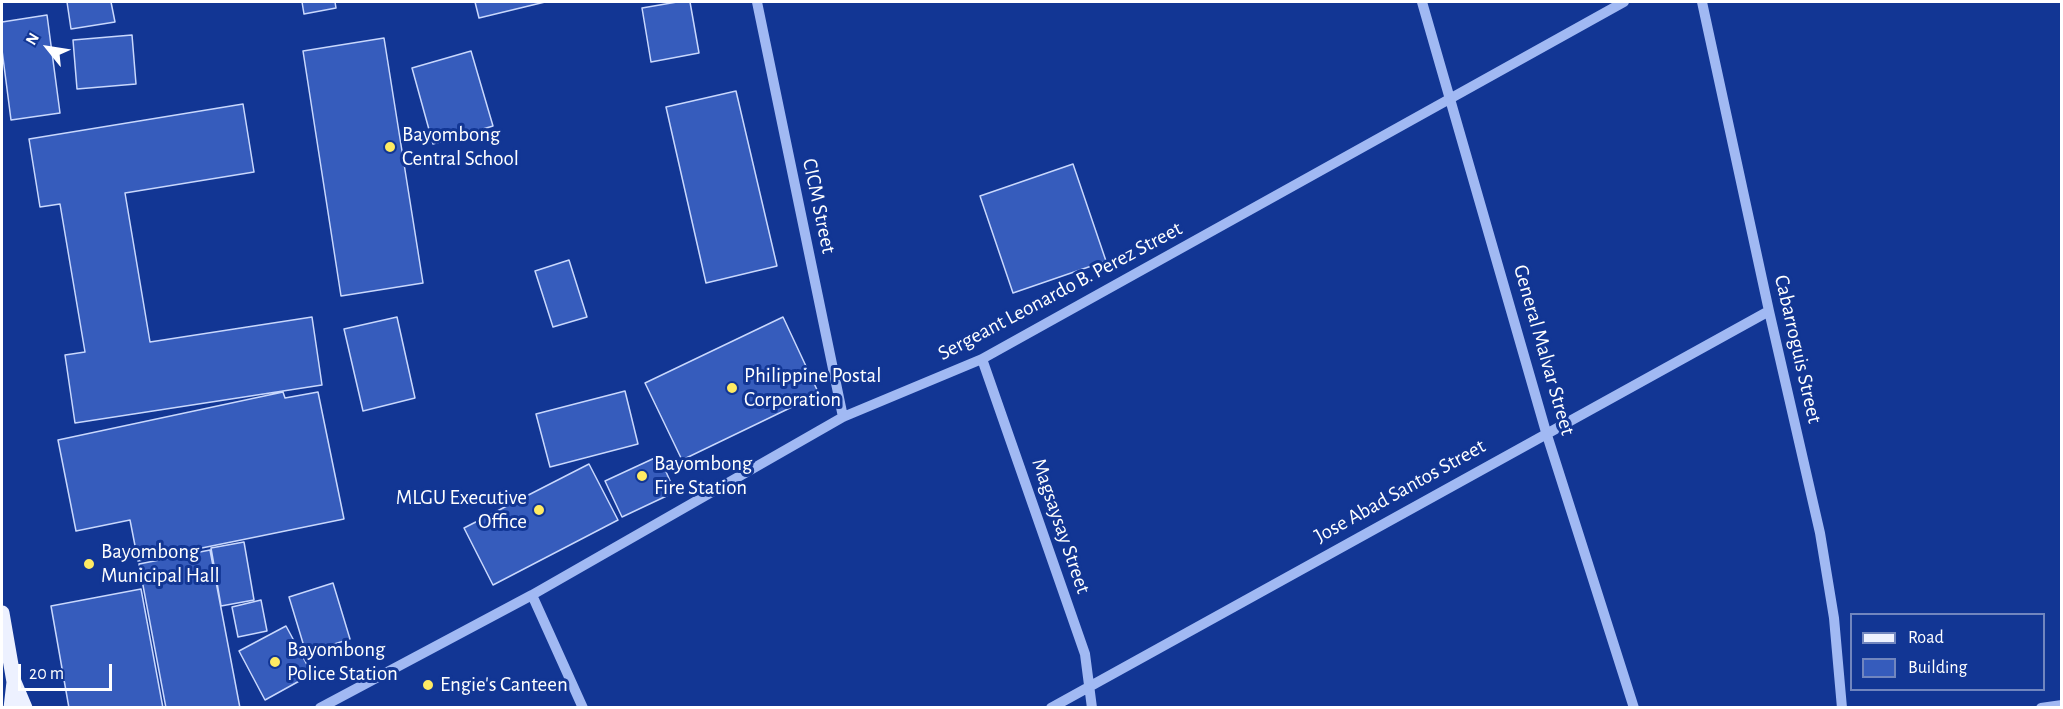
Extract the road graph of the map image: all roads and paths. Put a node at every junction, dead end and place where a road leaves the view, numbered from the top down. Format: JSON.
{"nodes":[{"id":1,"x":757,"y":2,"type":"edge"},
{"id":2,"x":1422,"y":2,"type":"edge"},
{"id":3,"x":1624,"y":2,"type":"edge"},
{"id":4,"x":1702,"y":2,"type":"edge"},
{"id":5,"x":1451,"y":98,"type":"junction"},
{"id":6,"x":1769,"y":311,"type":"junction"},
{"id":7,"x":982,"y":359,"type":"junction"},
{"id":8,"x":843,"y":417,"type":"junction"},
{"id":9,"x":1546,"y":432,"type":"junction"},
{"id":10,"x":532,"y":595,"type":"junction"},
{"id":11,"x":2,"y":613,"type":"edge"},
{"id":12,"x":14,"y":682,"type":"junction"},
{"id":13,"x":1090,"y":685,"type":"junction"},
{"id":14,"x":2061,"y":705,"type":"edge"},
{"id":15,"x":10,"y":708,"type":"edge"},
{"id":16,"x":26,"y":708,"type":"edge"},
{"id":17,"x":320,"y":708,"type":"edge"},
{"id":18,"x":583,"y":708,"type":"edge"},
{"id":19,"x":1051,"y":708,"type":"edge"},
{"id":20,"x":1092,"y":708,"type":"edge"},
{"id":21,"x":1634,"y":708,"type":"edge"},
{"id":22,"x":1842,"y":708,"type":"edge"},
{"id":23,"x":2042,"y":708,"type":"edge"}],
"edges":[{"from":1,"to":8,"type":"street","name":"CICM Street"},
{"from":2,"to":5,"type":"street","name":"General Malvar Street"},
{"from":3,"to":5,"type":"street","name":"Sergeant Leonardo B. Perez Street"},
{"from":4,"to":6,"type":"street","name":"Cabarroguis Street"},
{"from":5,"to":7,"type":"street","name":"Sergeant Leonardo B. Perez Street"},
{"from":5,"to":9,"type":"street","name":"General Malvar Street"},
{"from":6,"to":9,"type":"street","name":"Jose Abad Santos Street"},
{"from":6,"to":22,"type":"street","name":"Cabarroguis Street"},
{"from":7,"to":8,"type":"street","name":"Sergeant Leonardo B. Perez Street"},
{"from":7,"to":13,"type":"street","name":"Magsaysay Street"},
{"from":8,"to":10,"type":"street","name":"Sergeant Leonardo B. Perez Street"},
{"from":9,"to":13,"type":"street","name":"Jose Abad Santos Street"},
{"from":9,"to":21,"type":"street","name":"General Malvar Street"},
{"from":10,"to":17,"type":"street","name":"Sergeant Leonardo B. Perez Street"},
{"from":10,"to":18,"type":"street"},
{"from":11,"to":12,"type":"main road"},
{"from":12,"to":15,"type":"main road"},
{"from":12,"to":16,"type":"main road"},
{"from":13,"to":19,"type":"street","name":"Jose Abad Santos Street"},
{"from":13,"to":20,"type":"street","name":"Magsaysay Street"},
{"from":14,"to":23,"type":"street"}]}
